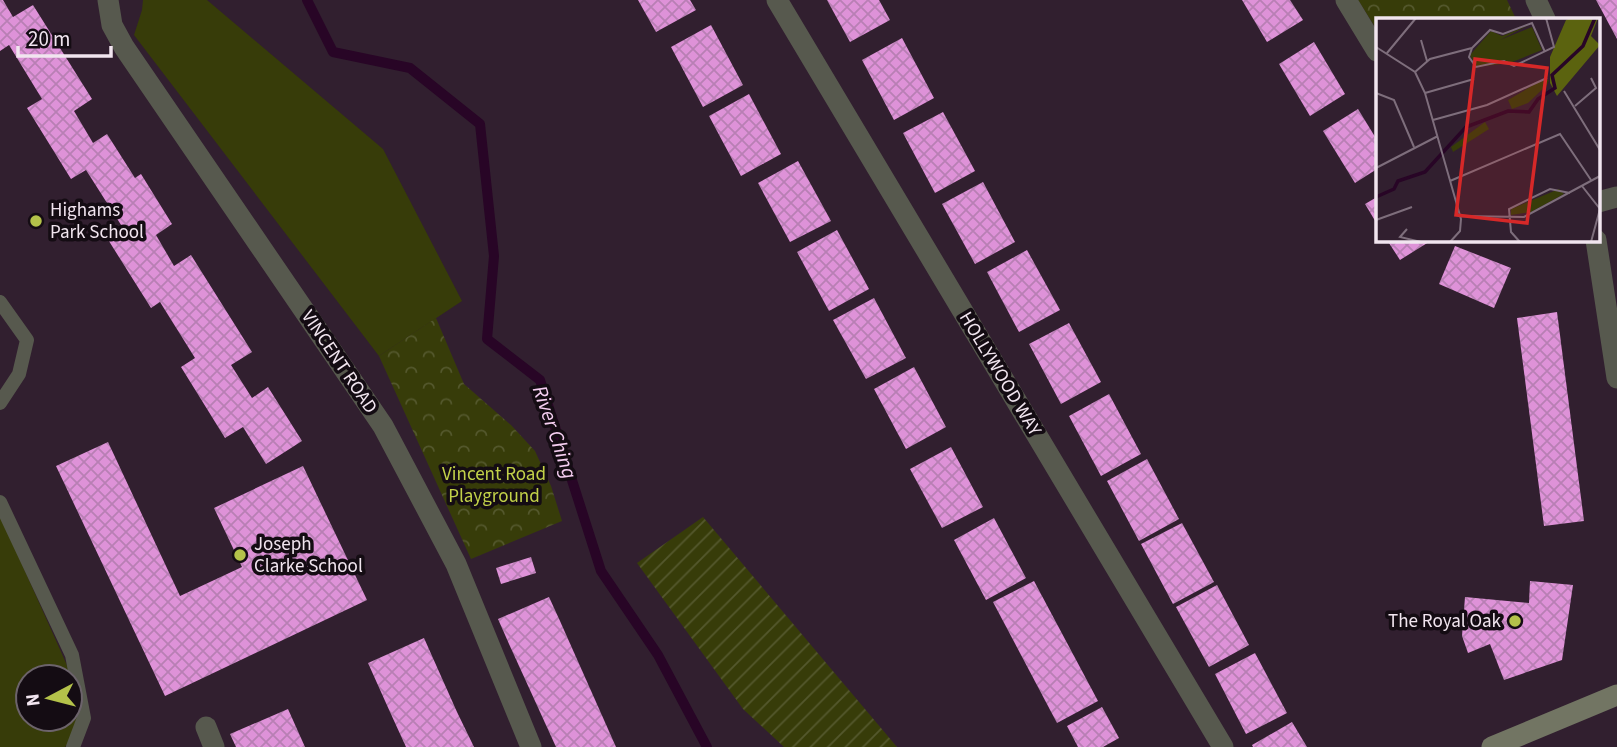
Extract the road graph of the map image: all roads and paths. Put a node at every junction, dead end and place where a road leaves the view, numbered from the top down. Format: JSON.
{"nodes":[{"id":1,"x":108,"y":0,"type":"edge"},
{"id":2,"x":777,"y":0,"type":"edge"},
{"id":3,"x":1346,"y":0,"type":"edge"},
{"id":4,"x":1536,"y":0,"type":"edge"},
{"id":5,"x":1545,"y":18,"type":"edge"},
{"id":6,"x":1376,"y":49,"type":"edge"},
{"id":7,"x":1617,"y":197,"type":"edge"},
{"id":8,"x":1600,"y":201,"type":"edge"},
{"id":9,"x":1596,"y":242,"type":"edge"},
{"id":10,"x":0,"y":302,"type":"edge"},
{"id":11,"x":1617,"y":378,"type":"edge"},
{"id":12,"x":0,"y":403,"type":"edge"},
{"id":13,"x":0,"y":502,"type":"edge"},
{"id":14,"x":1617,"y":695,"type":"edge"},
{"id":15,"x":73,"y":747,"type":"edge"},
{"id":16,"x":531,"y":747,"type":"edge"},
{"id":17,"x":1223,"y":747,"type":"edge"},
{"id":18,"x":1492,"y":747,"type":"edge"}],
"edges":[{"from":1,"to":16,"type":"street","name":"VINCENT ROAD"},
{"from":2,"to":17,"type":"street","name":"HOLLYWOOD WAY"},
{"from":3,"to":6,"type":"street"},
{"from":4,"to":5,"type":"street"},
{"from":7,"to":8,"type":"street"},
{"from":9,"to":11,"type":"street"},
{"from":10,"to":12,"type":"lane"},
{"from":13,"to":15,"type":"lane"},
{"from":14,"to":18,"type":"street"}]}
